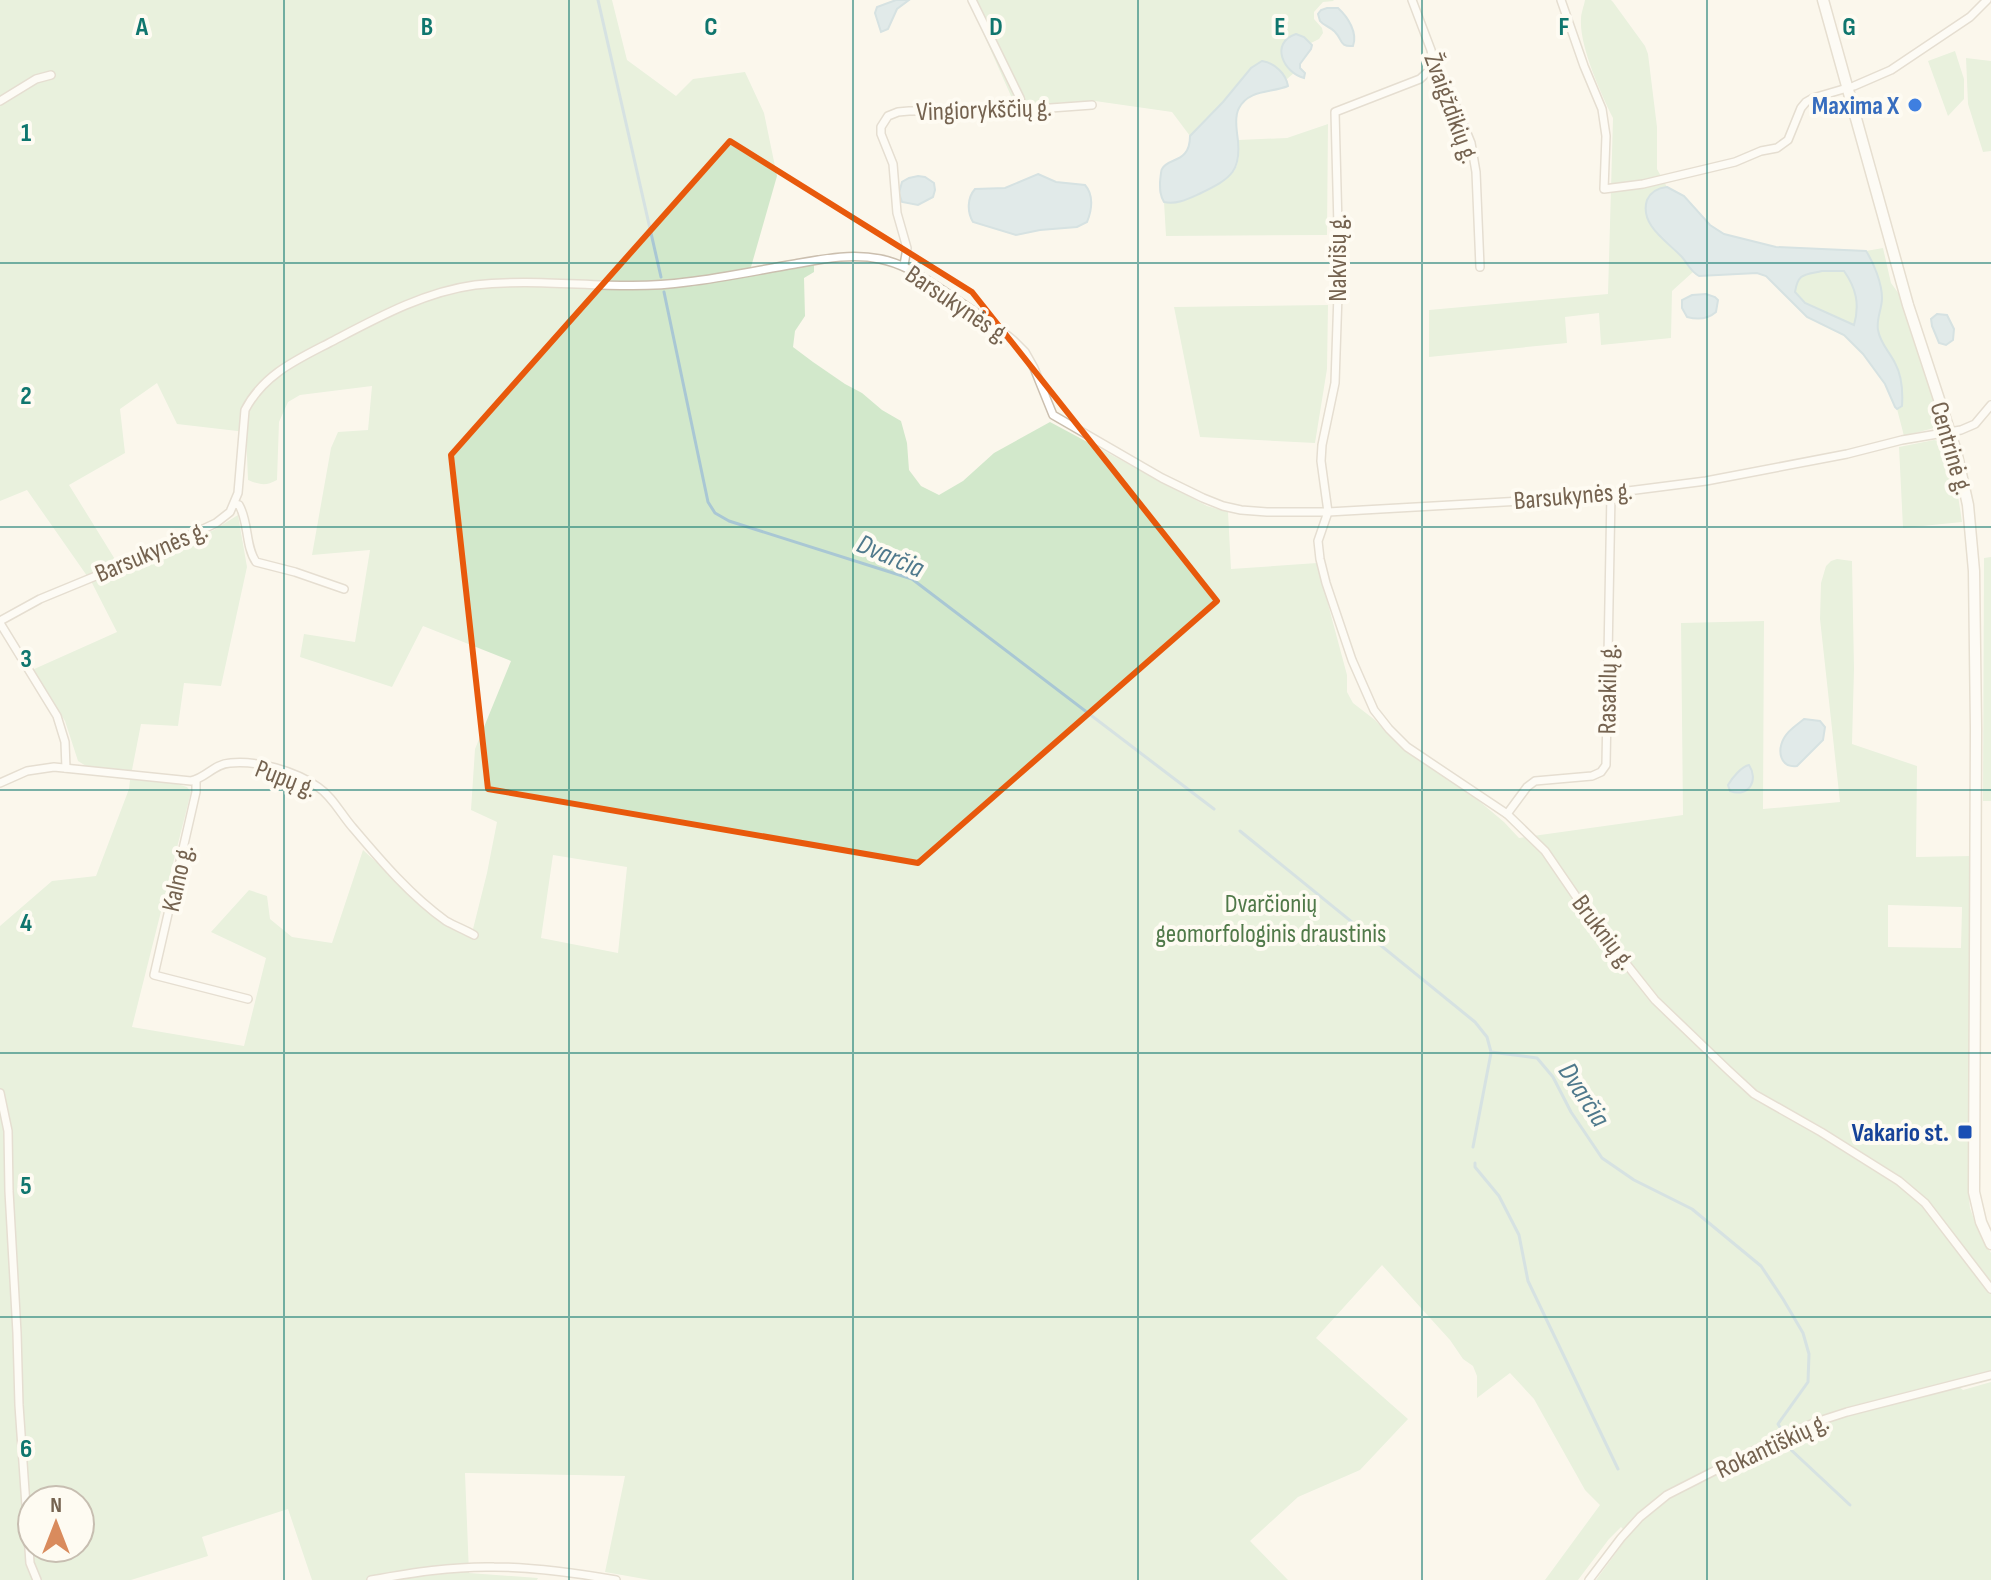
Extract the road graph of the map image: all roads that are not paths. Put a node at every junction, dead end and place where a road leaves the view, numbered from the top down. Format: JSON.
{"nodes":[{"id":1,"x":972,"y":0,"type":"edge"},
{"id":2,"x":1412,"y":0,"type":"edge"},
{"id":3,"x":1561,"y":0,"type":"edge"},
{"id":4,"x":1823,"y":0,"type":"edge"},
{"id":5,"x":1987,"y":0,"type":"edge"},
{"id":6,"x":1434,"y":66,"type":"junction"},
{"id":7,"x":51,"y":75,"type":"dead end"},
{"id":8,"x":1848,"y":88,"type":"junction"},
{"id":9,"x":0,"y":101,"type":"edge"},
{"id":10,"x":1092,"y":105,"type":"dead end"},
{"id":11,"x":1023,"y":110,"type":"junction"},
{"id":12,"x":904,"y":265,"type":"junction"},
{"id":13,"x":1480,"y":267,"type":"dead end"},
{"id":14,"x":1991,"y":405,"type":"edge"},
{"id":15,"x":1949,"y":431,"type":"junction"},
{"id":16,"x":1611,"y":493,"type":"junction"},
{"id":17,"x":235,"y":504,"type":"junction"},
{"id":18,"x":1328,"y":512,"type":"junction"},
{"id":19,"x":344,"y":589,"type":"dead end"},
{"id":20,"x":0,"y":622,"type":"edge"},
{"id":21,"x":66,"y":768,"type":"junction"},
{"id":22,"x":196,"y":780,"type":"junction"},
{"id":23,"x":0,"y":783,"type":"edge"},
{"id":24,"x":1507,"y":814,"type":"junction"},
{"id":25,"x":474,"y":935,"type":"dead end"},
{"id":26,"x":248,"y":999,"type":"dead end"},
{"id":27,"x":0,"y":1093,"type":"edge"},
{"id":28,"x":1991,"y":1244,"type":"edge"},
{"id":29,"x":1991,"y":1289,"type":"edge"},
{"id":30,"x":1991,"y":1375,"type":"edge"},
{"id":31,"x":37,"y":1580,"type":"edge"},
{"id":32,"x":371,"y":1580,"type":"edge"},
{"id":33,"x":616,"y":1580,"type":"edge"},
{"id":34,"x":1589,"y":1580,"type":"edge"}],
"edges":[{"from":1,"to":11,"type":"street"},
{"from":2,"to":6,"type":"street","name":"Žvaigždikių g."},
{"from":3,"to":8,"type":"street"},
{"from":4,"to":8,"type":"main road","name":"Centrinė g."},
{"from":5,"to":8,"type":"street"},
{"from":6,"to":13,"type":"street","name":"Žvaigždikių g."},
{"from":6,"to":18,"type":"street","name":"Nakvišų g."},
{"from":7,"to":9,"type":"street"},
{"from":8,"to":15,"type":"main road","name":"Centrinė g."},
{"from":10,"to":11,"type":"street","name":"Vingiorykščių g."},
{"from":11,"to":12,"type":"street","name":"Vingiorykščių g."},
{"from":12,"to":17,"type":"street","name":"Barsukynės g."},
{"from":12,"to":18,"type":"street","name":"Barsukynės g."},
{"from":14,"to":15,"type":"street","name":"Barsukynės g."},
{"from":15,"to":16,"type":"street","name":"Barsukynės g."},
{"from":15,"to":28,"type":"main road","name":"Centrinė g."},
{"from":16,"to":18,"type":"street","name":"Barsukynės g."},
{"from":16,"to":24,"type":"street","name":"Rasakilų g."},
{"from":17,"to":19,"type":"street"},
{"from":17,"to":20,"type":"street","name":"Barsukynės g."},
{"from":18,"to":24,"type":"street","name":"Bruknių g."},
{"from":20,"to":21,"type":"street"},
{"from":21,"to":22,"type":"street","name":"Pupų g."},
{"from":21,"to":23,"type":"street","name":"Pupų g."},
{"from":22,"to":25,"type":"street","name":"Pupų g."},
{"from":22,"to":26,"type":"street","name":"Kalno g."},
{"from":24,"to":29,"type":"street","name":"Bruknių g."},
{"from":27,"to":31,"type":"street"},
{"from":30,"to":34,"type":"street","name":"Rokantiškių g."},
{"from":32,"to":33,"type":"street"}]}
